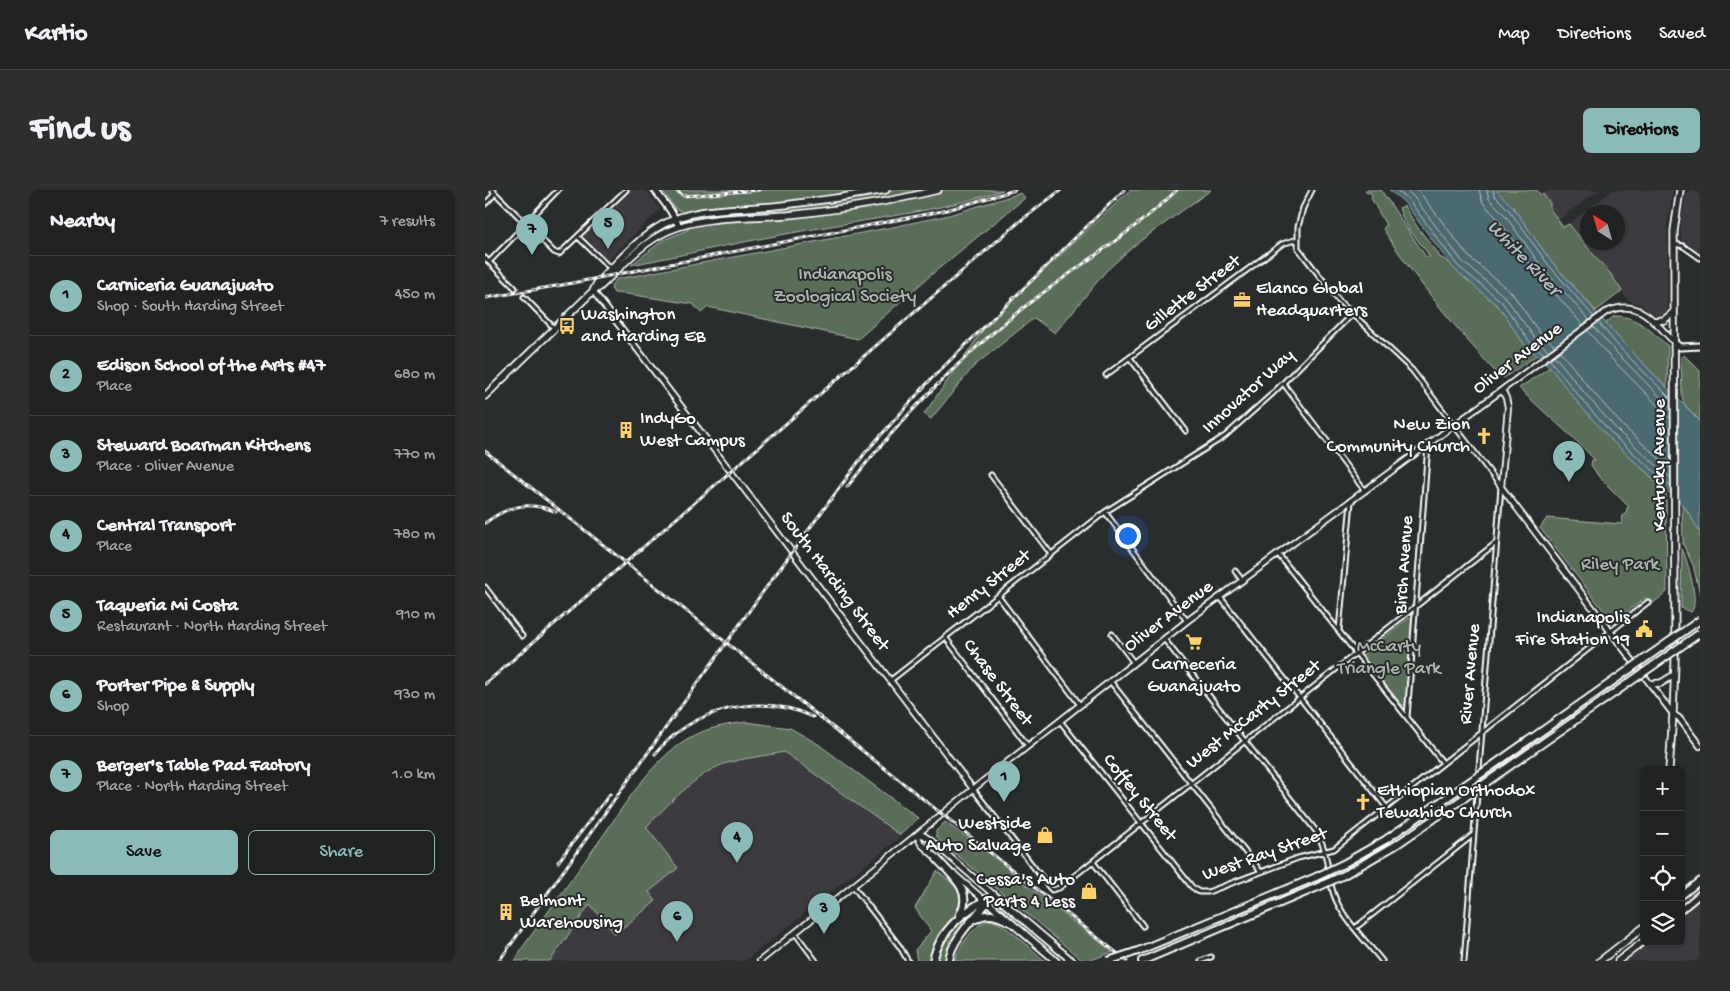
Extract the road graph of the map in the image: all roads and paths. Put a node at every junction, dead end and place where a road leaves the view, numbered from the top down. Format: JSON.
{"nodes":[{"id":1,"x":559,"y":190,"type":"edge"},
{"id":2,"x":626,"y":190,"type":"edge"},
{"id":3,"x":655,"y":190,"type":"edge"},
{"id":4,"x":886,"y":190,"type":"edge"},
{"id":5,"x":938,"y":190,"type":"edge"},
{"id":6,"x":1312,"y":190,"type":"edge"},
{"id":7,"x":493,"y":191,"type":"edge"},
{"id":8,"x":1681,"y":191,"type":"edge"},
{"id":9,"x":485,"y":204,"type":"edge"},
{"id":10,"x":675,"y":218,"type":"junction"},
{"id":11,"x":526,"y":224,"type":"junction"},
{"id":12,"x":679,"y":226,"type":"junction"},
{"id":13,"x":578,"y":236,"type":"junction"},
{"id":14,"x":1298,"y":239,"type":"junction"},
{"id":15,"x":1674,"y":244,"type":"junction"},
{"id":16,"x":485,"y":258,"type":"edge"},
{"id":17,"x":1700,"y":258,"type":"edge"},
{"id":18,"x":489,"y":262,"type":"junction"},
{"id":19,"x":611,"y":269,"type":"junction"},
{"id":20,"x":515,"y":288,"type":"tunnel mouth"},
{"id":21,"x":593,"y":291,"type":"junction"},
{"id":22,"x":524,"y":297,"type":"tunnel mouth"},
{"id":23,"x":1675,"y":312,"type":"junction"},
{"id":24,"x":1352,"y":314,"type":"junction"},
{"id":25,"x":1653,"y":321,"type":"junction"},
{"id":26,"x":554,"y":328,"type":"junction"},
{"id":27,"x":1675,"y":343,"type":"junction"},
{"id":28,"x":1700,"y":346,"type":"edge"},
{"id":29,"x":1130,"y":358,"type":"junction"},
{"id":30,"x":1106,"y":375,"type":"dead end"},
{"id":31,"x":1283,"y":383,"type":"junction"},
{"id":32,"x":1502,"y":390,"type":"junction"},
{"id":33,"x":485,"y":396,"type":"edge"},
{"id":34,"x":1450,"y":420,"type":"dead end"},
{"id":35,"x":1454,"y":425,"type":"junction"},
{"id":36,"x":1186,"y":431,"type":"dead end"},
{"id":37,"x":1429,"y":444,"type":"junction"},
{"id":38,"x":991,"y":475,"type":"dead end"},
{"id":39,"x":1501,"y":487,"type":"junction"},
{"id":40,"x":1365,"y":491,"type":"junction"},
{"id":41,"x":1351,"y":501,"type":"junction"},
{"id":42,"x":1105,"y":512,"type":"junction"},
{"id":43,"x":1497,"y":542,"type":"junction"},
{"id":44,"x":1051,"y":554,"type":"junction"},
{"id":45,"x":1278,"y":554,"type":"junction"},
{"id":46,"x":1235,"y":571,"type":"dead end"},
{"id":47,"x":1242,"y":580,"type":"junction"},
{"id":48,"x":485,"y":587,"type":"edge"},
{"id":49,"x":998,"y":596,"type":"junction"},
{"id":50,"x":1220,"y":597,"type":"junction"},
{"id":51,"x":1648,"y":602,"type":"dead end"},
{"id":52,"x":1416,"y":606,"type":"junction"},
{"id":53,"x":1187,"y":620,"type":"junction"},
{"id":54,"x":1700,"y":620,"type":"edge"},
{"id":55,"x":1339,"y":630,"type":"junction"},
{"id":56,"x":1610,"y":631,"type":"junction"},
{"id":57,"x":1700,"y":633,"type":"edge"},
{"id":58,"x":1112,"y":634,"type":"dead end"},
{"id":59,"x":523,"y":636,"type":"dead end"},
{"id":60,"x":945,"y":638,"type":"junction"},
{"id":61,"x":1164,"y":639,"type":"junction"},
{"id":62,"x":1357,"y":653,"type":"junction"},
{"id":63,"x":1134,"y":663,"type":"junction"},
{"id":64,"x":1674,"y":675,"type":"junction"},
{"id":65,"x":891,"y":680,"type":"junction"},
{"id":66,"x":1110,"y":681,"type":"junction"},
{"id":67,"x":1651,"y":684,"type":"junction"},
{"id":68,"x":1300,"y":698,"type":"junction"},
{"id":69,"x":1080,"y":705,"type":"junction"},
{"id":70,"x":1673,"y":714,"type":"junction"},
{"id":71,"x":1407,"y":718,"type":"junction"},
{"id":72,"x":1059,"y":721,"type":"junction"},
{"id":73,"x":1482,"y":733,"type":"junction"},
{"id":74,"x":1245,"y":742,"type":"junction"},
{"id":75,"x":1028,"y":746,"type":"junction"},
{"id":76,"x":1700,"y":746,"type":"edge"},
{"id":77,"x":1443,"y":763,"type":"junction"},
{"id":78,"x":1669,"y":766,"type":"edge"},
{"id":79,"x":1192,"y":784,"type":"junction"},
{"id":80,"x":973,"y":789,"type":"junction"},
{"id":81,"x":1387,"y":808,"type":"junction"},
{"id":82,"x":1141,"y":824,"type":"junction"},
{"id":83,"x":917,"y":834,"type":"junction"},
{"id":84,"x":1474,"y":835,"type":"junction"},
{"id":85,"x":1325,"y":852,"type":"junction"},
{"id":86,"x":937,"y":859,"type":"junction"},
{"id":87,"x":1093,"y":862,"type":"junction"},
{"id":88,"x":1261,"y":872,"type":"junction"},
{"id":89,"x":1700,"y":881,"type":"edge"},
{"id":90,"x":853,"y":886,"type":"junction"},
{"id":91,"x":1053,"y":890,"type":"joint"},
{"id":92,"x":1198,"y":891,"type":"joint"},
{"id":93,"x":1685,"y":893,"type":"edge"},
{"id":94,"x":1700,"y":894,"type":"edge"},
{"id":95,"x":994,"y":895,"type":"junction"},
{"id":96,"x":986,"y":901,"type":"junction"},
{"id":97,"x":1685,"y":907,"type":"edge"},
{"id":98,"x":957,"y":919,"type":"junction"},
{"id":99,"x":1010,"y":922,"type":"junction"},
{"id":100,"x":971,"y":923,"type":"junction"},
{"id":101,"x":1143,"y":926,"type":"dead end"},
{"id":102,"x":1355,"y":928,"type":"junction"},
{"id":103,"x":1640,"y":929,"type":"edge"},
{"id":104,"x":795,"y":933,"type":"junction"},
{"id":105,"x":1640,"y":944,"type":"edge"},
{"id":106,"x":1141,"y":950,"type":"junction"},
{"id":107,"x":1211,"y":957,"type":"dead end"},
{"id":108,"x":760,"y":961,"type":"edge"},
{"id":109,"x":816,"y":961,"type":"edge"},
{"id":110,"x":908,"y":961,"type":"edge"},
{"id":111,"x":933,"y":961,"type":"edge"},
{"id":112,"x":949,"y":961,"type":"edge"},
{"id":113,"x":1056,"y":961,"type":"edge"},
{"id":114,"x":1072,"y":961,"type":"edge"},
{"id":115,"x":1108,"y":961,"type":"edge"},
{"id":116,"x":1114,"y":961,"type":"edge"},
{"id":117,"x":1142,"y":961,"type":"edge"},
{"id":118,"x":1201,"y":961,"type":"edge"},
{"id":119,"x":1383,"y":961,"type":"edge"},
{"id":120,"x":1464,"y":961,"type":"edge"},
{"id":121,"x":1600,"y":961,"type":"edge"},
{"id":122,"x":1618,"y":961,"type":"edge"}],
"edges":[{"from":1,"to":11,"type":"street"},
{"from":2,"to":13,"type":"street"},
{"from":3,"to":10,"type":"main road"},
{"from":4,"to":10,"type":"main road"},
{"from":5,"to":12,"type":"main road"},
{"from":6,"to":14,"type":"street"},
{"from":7,"to":9,"type":"street"},
{"from":7,"to":11,"type":"street"},
{"from":8,"to":15,"type":"main road","name":"Kentucky Avenue"},
{"from":10,"to":12,"type":"main road"},
{"from":10,"to":19,"type":"main road"},
{"from":11,"to":13,"type":"street"},
{"from":11,"to":18,"type":"street"},
{"from":12,"to":21,"type":"main road"},
{"from":13,"to":19,"type":"street"},
{"from":14,"to":24,"type":"street"},
{"from":14,"to":29,"type":"street","name":"Gillette Street"},
{"from":15,"to":17,"type":"street"},
{"from":15,"to":23,"type":"main road","name":"Kentucky Avenue"},
{"from":16,"to":18,"type":"street"},
{"from":18,"to":20,"type":"street"},
{"from":19,"to":21,"type":"main road"},
{"from":21,"to":26,"type":"main road"},
{"from":21,"to":65,"type":"street","name":"South Harding Street"},
{"from":22,"to":26,"type":"street"},
{"from":23,"to":25,"type":"main road"},
{"from":23,"to":27,"type":"main road","name":"Kentucky Avenue"},
{"from":24,"to":31,"type":"street","name":"Innovator Way"},
{"from":24,"to":35,"type":"street"},
{"from":25,"to":27,"type":"street"},
{"from":25,"to":32,"type":"street","name":"Oliver Avenue"},
{"from":26,"to":33,"type":"main road"},
{"from":27,"to":28,"type":"main road"},
{"from":27,"to":64,"type":"main road","name":"Kentucky Avenue"},
{"from":29,"to":30,"type":"street","name":"Gillette Street"},
{"from":29,"to":36,"type":"street"},
{"from":31,"to":40,"type":"street"},
{"from":31,"to":42,"type":"street","name":"Innovator Way"},
{"from":32,"to":35,"type":"street","name":"Oliver Avenue"},
{"from":32,"to":39,"type":"street","name":"River Avenue"},
{"from":34,"to":35,"type":"street"},
{"from":35,"to":37,"type":"street","name":"Oliver Avenue"},
{"from":35,"to":39,"type":"street"},
{"from":37,"to":40,"type":"street","name":"Oliver Avenue"},
{"from":37,"to":52,"type":"street","name":"Birch Avenue"},
{"from":38,"to":44,"type":"street"},
{"from":39,"to":43,"type":"street","name":"River Avenue"},
{"from":39,"to":56,"type":"street"},
{"from":40,"to":41,"type":"street","name":"Oliver Avenue"},
{"from":41,"to":45,"type":"street","name":"Oliver Avenue"},
{"from":41,"to":55,"type":"street"},
{"from":42,"to":44,"type":"street","name":"Henry Street"},
{"from":42,"to":53,"type":"street"},
{"from":43,"to":52,"type":"street","name":"West McCarty Street"},
{"from":43,"to":73,"type":"street","name":"River Avenue"},
{"from":44,"to":49,"type":"street","name":"Henry Street"},
{"from":45,"to":47,"type":"street","name":"Oliver Avenue"},
{"from":45,"to":55,"type":"street"},
{"from":46,"to":47,"type":"street"},
{"from":47,"to":50,"type":"street","name":"Oliver Avenue"},
{"from":48,"to":59,"type":"street"},
{"from":49,"to":60,"type":"street","name":"Henry Street"},
{"from":49,"to":69,"type":"street"},
{"from":50,"to":53,"type":"street","name":"Oliver Avenue"},
{"from":50,"to":68,"type":"street"},
{"from":51,"to":56,"type":"street","name":"West Ray Street"},
{"from":52,"to":62,"type":"street","name":"West McCarty Street"},
{"from":52,"to":71,"type":"street","name":"Birch Avenue"},
{"from":53,"to":61,"type":"street","name":"Oliver Avenue"},
{"from":54,"to":106,"type":"highway","bridge":true},
{"from":55,"to":62,"type":"street"},
{"from":56,"to":67,"type":"street"},
{"from":56,"to":73,"type":"street","name":"West Ray Street"},
{"from":57,"to":117,"type":"highway","bridge":true},
{"from":58,"to":63,"type":"street"},
{"from":60,"to":65,"type":"street","name":"Henry Street"},
{"from":60,"to":75,"type":"street","name":"Chase Street"},
{"from":61,"to":63,"type":"street","name":"Oliver Avenue"},
{"from":61,"to":74,"type":"street"},
{"from":62,"to":68,"type":"street","name":"West McCarty Street"},
{"from":62,"to":71,"type":"street"},
{"from":63,"to":66,"type":"street","name":"Oliver Avenue"},
{"from":64,"to":67,"type":"main road"},
{"from":64,"to":70,"type":"main road","name":"Kentucky Avenue"},
{"from":65,"to":80,"type":"street","name":"South Harding Street"},
{"from":66,"to":69,"type":"street","name":"Oliver Avenue"},
{"from":66,"to":79,"type":"street"},
{"from":67,"to":70,"type":"street"},
{"from":68,"to":74,"type":"street","name":"West McCarty Street"},
{"from":68,"to":81,"type":"street"},
{"from":69,"to":72,"type":"street","name":"Oliver Avenue"},
{"from":70,"to":76,"type":"street"},
{"from":70,"to":78,"type":"main road","name":"Kentucky Avenue"},
{"from":71,"to":77,"type":"street"},
{"from":72,"to":75,"type":"street","name":"Oliver Avenue"},
{"from":72,"to":82,"type":"street","name":"Coffey Street"},
{"from":73,"to":77,"type":"street","name":"West Ray Street"},
{"from":73,"to":84,"type":"street","name":"River Avenue"},
{"from":74,"to":79,"type":"street","name":"West McCarty Street"},
{"from":74,"to":85,"type":"street"},
{"from":75,"to":80,"type":"street","name":"Oliver Avenue"},
{"from":77,"to":81,"type":"street","name":"West Ray Street"},
{"from":79,"to":82,"type":"street","name":"West McCarty Street"},
{"from":79,"to":88,"type":"street"},
{"from":80,"to":83,"type":"street","name":"Oliver Avenue"},
{"from":80,"to":91,"type":"street","name":"South Harding Street"},
{"from":81,"to":85,"type":"street","name":"West Ray Street"},
{"from":82,"to":87,"type":"street","name":"West McCarty Street"},
{"from":82,"to":92,"type":"street","name":"Coffey Street"},
{"from":83,"to":86,"type":"street"},
{"from":83,"to":90,"type":"street","name":"Oliver Avenue"},
{"from":83,"to":95,"type":"street"},
{"from":84,"to":102,"type":"street"},
{"from":84,"to":120,"type":"street","name":"River Avenue"},
{"from":85,"to":88,"type":"street","name":"West Ray Street"},
{"from":85,"to":102,"type":"street"},
{"from":86,"to":96,"type":"street"},
{"from":86,"to":98,"type":"highway"},
{"from":87,"to":91,"type":"street","name":"West McCarty Street"},
{"from":87,"to":101,"type":"street"},
{"from":88,"to":92,"type":"street","name":"West Ray Street"},
{"from":89,"to":93,"type":"main road"},
{"from":90,"to":104,"type":"street","name":"Oliver Avenue"},
{"from":90,"to":110,"type":"street"},
{"from":94,"to":97,"type":"main road"},
{"from":95,"to":96,"type":"highway"},
{"from":95,"to":114,"type":"main road"},
{"from":96,"to":98,"type":"highway"},
{"from":96,"to":99,"type":"main road"},
{"from":96,"to":100,"type":"highway"},
{"from":98,"to":111,"type":"highway"},
{"from":99,"to":100,"type":"highway"},
{"from":99,"to":113,"type":"main road"},
{"from":100,"to":112,"type":"highway"},
{"from":102,"to":119,"type":"street"},
{"from":103,"to":121,"type":"main road"},
{"from":104,"to":108,"type":"street","name":"Oliver Avenue"},
{"from":104,"to":109,"type":"street"},
{"from":105,"to":122,"type":"main road"},
{"from":106,"to":115,"type":"highway","bridge":true},
{"from":106,"to":116,"type":"highway","bridge":true},
{"from":107,"to":118,"type":"street"}]}
